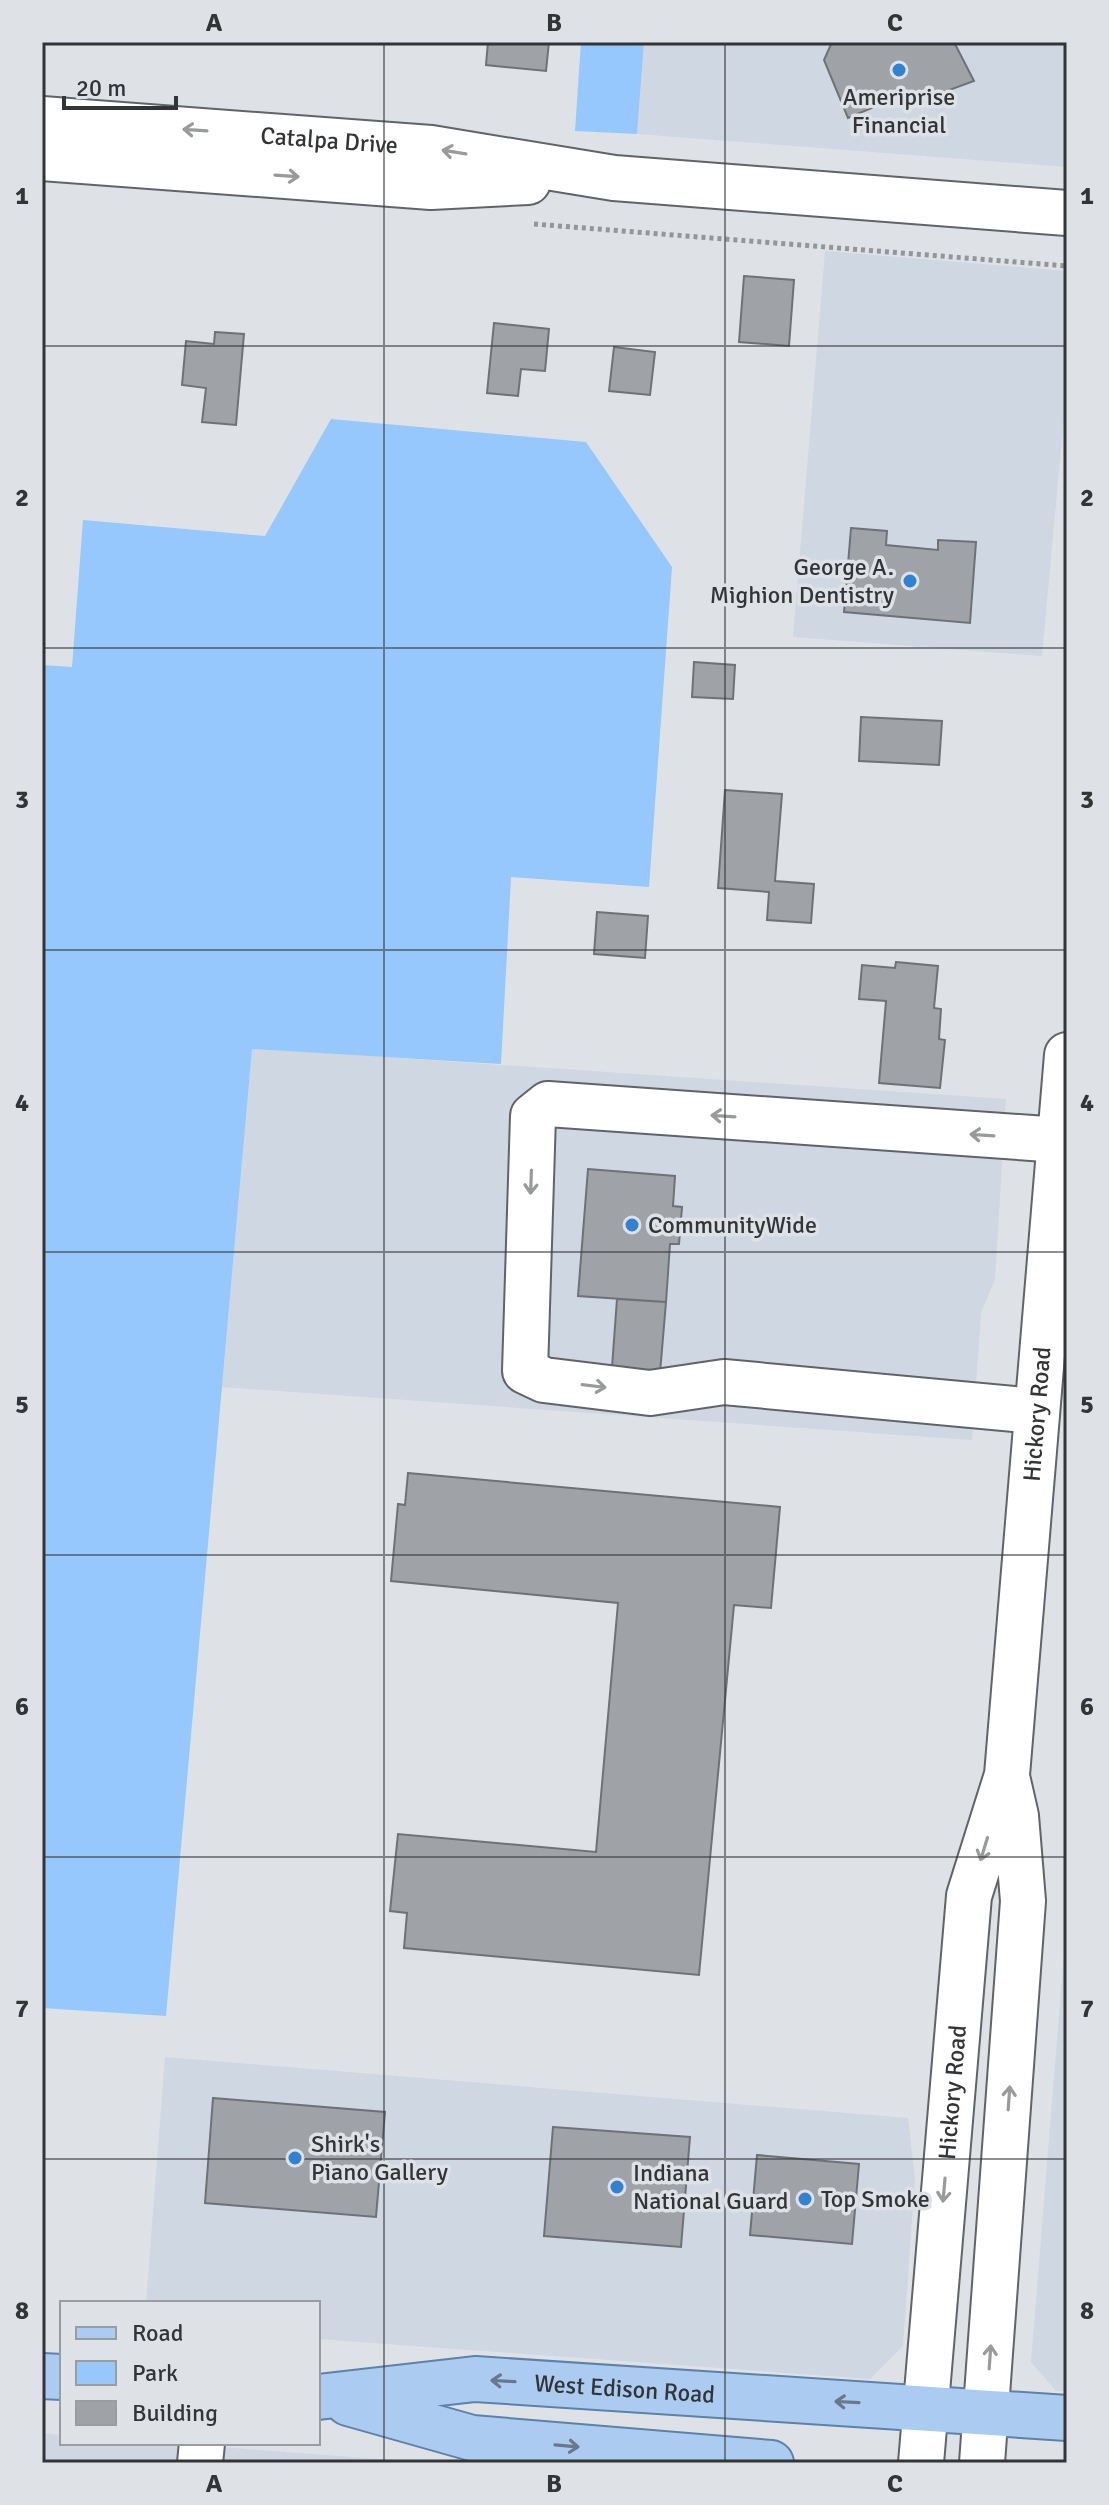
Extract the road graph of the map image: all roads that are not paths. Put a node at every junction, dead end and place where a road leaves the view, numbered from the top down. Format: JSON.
{"nodes":[{"id":1,"x":42,"y":119,"type":"edge"},
{"id":2,"x":42,"y":158,"type":"edge"},
{"id":3,"x":614,"y":178,"type":"junction"},
{"id":4,"x":1067,"y":213,"type":"edge"},
{"id":5,"x":1067,"y":1055,"type":"edge"},
{"id":6,"x":1060,"y":1140,"type":"junction"},
{"id":7,"x":1036,"y":1411,"type":"junction"},
{"id":8,"x":1007,"y":1775,"type":"junction"},
{"id":9,"x":322,"y":2397,"type":"edge"},
{"id":10,"x":925,"y":2407,"type":"junction"},
{"id":11,"x":986,"y":2411,"type":"junction"},
{"id":12,"x":1067,"y":2418,"type":"edge"},
{"id":13,"x":771,"y":2463,"type":"edge"},
{"id":14,"x":921,"y":2463,"type":"edge"},
{"id":15,"x":982,"y":2463,"type":"edge"}],
"edges":[{"from":3,"to":1,"type":"street","name":"Catalpa Drive","one_way":true},
{"from":2,"to":3,"type":"street","name":"Catalpa Drive","one_way":true},
{"from":3,"to":4,"type":"street","name":"Catalpa Drive"},
{"from":5,"to":6,"type":"street","name":"Hickory Road"},
{"from":6,"to":7,"type":"street","name":"Hickory Road"},
{"from":6,"to":7,"type":"street","one_way":true},
{"from":7,"to":8,"type":"street","name":"Hickory Road"},
{"from":8,"to":10,"type":"street","name":"Hickory Road","one_way":true},
{"from":11,"to":8,"type":"street","name":"Hickory Road","one_way":true},
{"from":10,"to":9,"type":"main road","name":"West Edison Road","one_way":true},
{"from":9,"to":13,"type":"main road","name":"West Edison Road","one_way":true},
{"from":10,"to":11,"type":"main road","name":"West Edison Road"},
{"from":10,"to":14,"type":"street","name":"Hickory Road"},
{"from":11,"to":12,"type":"main road","name":"West Edison Road"},
{"from":11,"to":15,"type":"street","name":"Hickory Road"}]}
